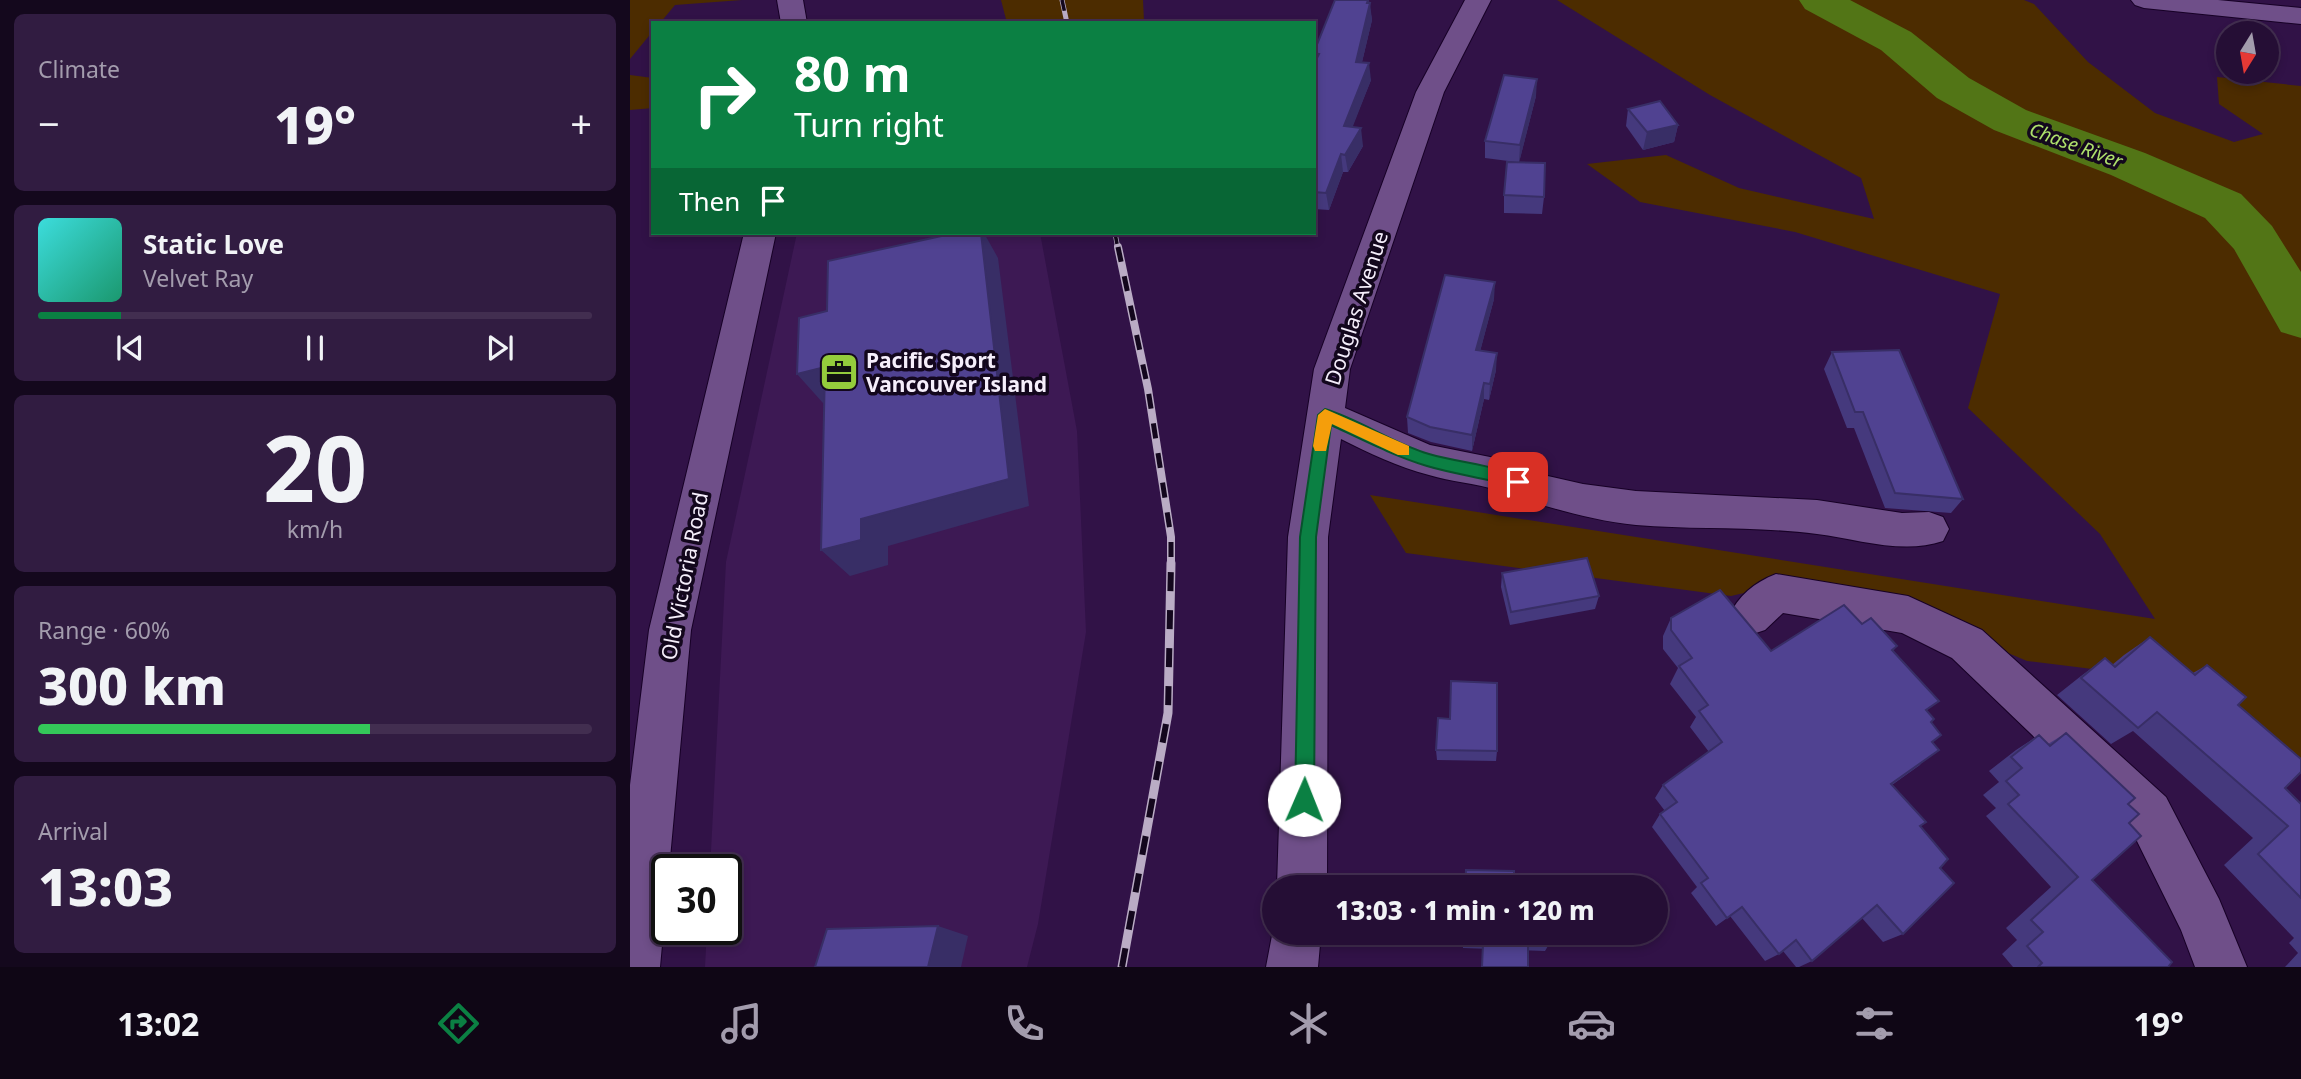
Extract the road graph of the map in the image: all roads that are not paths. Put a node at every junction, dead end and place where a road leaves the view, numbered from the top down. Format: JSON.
{"nodes":[{"id":1,"x":790,"y":0,"type":"edge"},
{"id":2,"x":1478,"y":0,"type":"edge"},
{"id":3,"x":2144,"y":0,"type":"edge"},
{"id":4,"x":2301,"y":16,"type":"edge"},
{"id":5,"x":794,"y":21,"type":"edge"},
{"id":6,"x":760,"y":235,"type":"edge"},
{"id":7,"x":1325,"y":415,"type":"junction"},
{"id":8,"x":1929,"y":529,"type":"dead end"},
{"id":9,"x":1750,"y":616,"type":"dead end"},
{"id":10,"x":1302,"y":875,"type":"edge"},
{"id":11,"x":1295,"y":945,"type":"edge"},
{"id":12,"x":634,"y":967,"type":"edge"},
{"id":13,"x":1292,"y":967,"type":"edge"},
{"id":14,"x":2221,"y":967,"type":"edge"}],
"edges":[{"from":1,"to":5,"type":"street"},
{"from":2,"to":7,"type":"street","name":"Douglas Avenue"},
{"from":3,"to":4,"type":"street"},
{"from":6,"to":12,"type":"street","name":"Old Victoria Road"},
{"from":7,"to":8,"type":"street"},
{"from":7,"to":10,"type":"street","name":"Douglas Avenue"},
{"from":9,"to":14,"type":"street"},
{"from":11,"to":13,"type":"street"}]}
